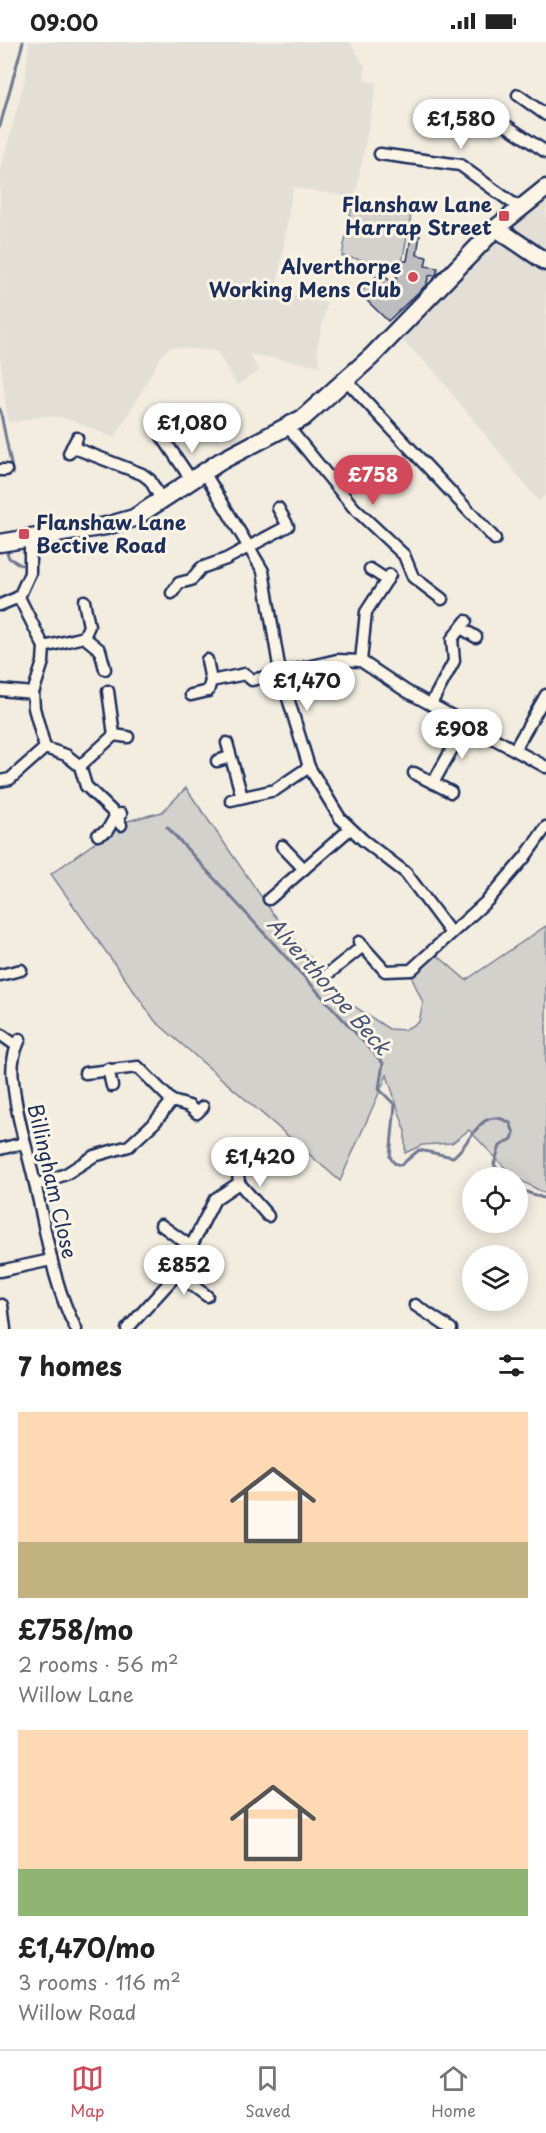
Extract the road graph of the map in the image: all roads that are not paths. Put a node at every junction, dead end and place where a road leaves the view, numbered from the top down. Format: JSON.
{"nodes":[{"id":1,"x":518,"y":95,"type":"dead end"},
{"id":2,"x":486,"y":112,"type":"dead end"},
{"id":3,"x":546,"y":115,"type":"edge"},
{"id":4,"x":546,"y":152,"type":"edge"},
{"id":5,"x":380,"y":154,"type":"dead end"},
{"id":6,"x":546,"y":188,"type":"edge"},
{"id":7,"x":518,"y":207,"type":"junction"},
{"id":8,"x":496,"y":228,"type":"junction"},
{"id":9,"x":546,"y":262,"type":"edge"},
{"id":10,"x":346,"y":380,"type":"junction"},
{"id":11,"x":175,"y":425,"type":"dead end"},
{"id":12,"x":288,"y":427,"type":"junction"},
{"id":13,"x":73,"y":446,"type":"dead end"},
{"id":14,"x":198,"y":476,"type":"junction"},
{"id":15,"x":162,"y":501,"type":"junction"},
{"id":16,"x":278,"y":508,"type":"dead end"},
{"id":17,"x":30,"y":537,"type":"junction"},
{"id":18,"x":495,"y":539,"type":"dead end"},
{"id":19,"x":0,"y":543,"type":"edge"},
{"id":20,"x":250,"y":546,"type":"junction"},
{"id":21,"x":370,"y":569,"type":"dead end"},
{"id":22,"x":172,"y":593,"type":"dead end"},
{"id":23,"x":19,"y":597,"type":"junction"},
{"id":24,"x":442,"y":599,"type":"dead end"},
{"id":25,"x":84,"y":601,"type":"dead end"},
{"id":26,"x":0,"y":605,"type":"edge"},
{"id":27,"x":84,"y":637,"type":"junction"},
{"id":28,"x":477,"y":637,"type":"dead end"},
{"id":29,"x":44,"y":647,"type":"junction"},
{"id":30,"x":207,"y":660,"type":"dead end"},
{"id":31,"x":361,"y":661,"type":"junction"},
{"id":32,"x":105,"y":669,"type":"dead end"},
{"id":33,"x":280,"y":672,"type":"junction"},
{"id":34,"x":211,"y":681,"type":"junction"},
{"id":35,"x":0,"y":690,"type":"edge"},
{"id":36,"x":108,"y":692,"type":"dead end"},
{"id":37,"x":33,"y":693,"type":"junction"},
{"id":38,"x":191,"y":695,"type":"dead end"},
{"id":39,"x":546,"y":695,"type":"edge"},
{"id":40,"x":431,"y":704,"type":"junction"},
{"id":41,"x":466,"y":724,"type":"junction"},
{"id":42,"x":114,"y":735,"type":"junction"},
{"id":43,"x":128,"y":737,"type":"dead end"},
{"id":44,"x":227,"y":743,"type":"dead end"},
{"id":45,"x":45,"y":748,"type":"junction"},
{"id":46,"x":515,"y":749,"type":"junction"},
{"id":47,"x":230,"y":757,"type":"junction"},
{"id":48,"x":217,"y":761,"type":"dead end"},
{"id":49,"x":80,"y":765,"type":"junction"},
{"id":50,"x":309,"y":767,"type":"junction"},
{"id":51,"x":546,"y":767,"type":"edge"},
{"id":52,"x":414,"y":772,"type":"dead end"},
{"id":53,"x":0,"y":781,"type":"edge"},
{"id":54,"x":433,"y":783,"type":"junction"},
{"id":55,"x":451,"y":792,"type":"dead end"},
{"id":56,"x":546,"y":827,"type":"edge"},
{"id":57,"x":350,"y":829,"type":"junction"},
{"id":58,"x":98,"y":835,"type":"dead end"},
{"id":59,"x":282,"y":846,"type":"dead end"},
{"id":60,"x":304,"y":870,"type":"junction"},
{"id":61,"x":269,"y":899,"type":"dead end"},
{"id":62,"x":450,"y":932,"type":"junction"},
{"id":63,"x":21,"y":970,"type":"dead end"},
{"id":64,"x":329,"y":973,"type":"dead end"},
{"id":65,"x":0,"y":975,"type":"edge"},
{"id":66,"x":0,"y":1034,"type":"edge"},
{"id":67,"x":108,"y":1069,"type":"junction"},
{"id":68,"x":85,"y":1073,"type":"dead end"},
{"id":69,"x":112,"y":1086,"type":"dead end"},
{"id":70,"x":172,"y":1101,"type":"junction"},
{"id":71,"x":203,"y":1107,"type":"dead end"},
{"id":72,"x":24,"y":1143,"type":"junction"},
{"id":73,"x":0,"y":1149,"type":"edge"},
{"id":74,"x":237,"y":1164,"type":"dead end"},
{"id":75,"x":238,"y":1183,"type":"junction"},
{"id":76,"x":36,"y":1185,"type":"junction"},
{"id":77,"x":268,"y":1216,"type":"dead end"},
{"id":78,"x":161,"y":1225,"type":"dead end"},
{"id":79,"x":193,"y":1248,"type":"junction"},
{"id":80,"x":51,"y":1260,"type":"junction"},
{"id":81,"x":0,"y":1271,"type":"edge"},
{"id":82,"x":177,"y":1274,"type":"junction"},
{"id":83,"x":207,"y":1296,"type":"dead end"},
{"id":84,"x":2,"y":1305,"type":"dead end"},
{"id":85,"x":415,"y":1305,"type":"dead end"},
{"id":86,"x":4,"y":1329,"type":"edge"},
{"id":87,"x":76,"y":1329,"type":"edge"},
{"id":88,"x":127,"y":1329,"type":"edge"},
{"id":89,"x":449,"y":1329,"type":"edge"}],
"edges":[{"from":1,"to":3,"type":"street"},
{"from":2,"to":4,"type":"street"},
{"from":5,"to":7,"type":"street"},
{"from":6,"to":7,"type":"street"},
{"from":7,"to":8,"type":"street"},
{"from":8,"to":9,"type":"street"},
{"from":8,"to":10,"type":"street"},
{"from":10,"to":12,"type":"street"},
{"from":10,"to":18,"type":"street"},
{"from":11,"to":14,"type":"street"},
{"from":12,"to":14,"type":"street"},
{"from":12,"to":24,"type":"street"},
{"from":13,"to":15,"type":"street"},
{"from":14,"to":15,"type":"street"},
{"from":14,"to":20,"type":"street"},
{"from":15,"to":17,"type":"street"},
{"from":16,"to":20,"type":"street"},
{"from":17,"to":19,"type":"street"},
{"from":17,"to":23,"type":"street"},
{"from":20,"to":22,"type":"street"},
{"from":20,"to":33,"type":"street"},
{"from":21,"to":31,"type":"street"},
{"from":23,"to":26,"type":"street"},
{"from":23,"to":29,"type":"street"},
{"from":25,"to":27,"type":"street"},
{"from":27,"to":29,"type":"street"},
{"from":27,"to":32,"type":"street"},
{"from":28,"to":40,"type":"street"},
{"from":29,"to":37,"type":"street"},
{"from":30,"to":34,"type":"street"},
{"from":31,"to":33,"type":"street"},
{"from":31,"to":40,"type":"street"},
{"from":33,"to":34,"type":"street"},
{"from":33,"to":50,"type":"street"},
{"from":34,"to":38,"type":"street"},
{"from":35,"to":37,"type":"street"},
{"from":36,"to":42,"type":"street"},
{"from":37,"to":45,"type":"street"},
{"from":39,"to":46,"type":"street"},
{"from":40,"to":41,"type":"street"},
{"from":41,"to":46,"type":"street"},
{"from":41,"to":54,"type":"street"},
{"from":42,"to":43,"type":"street"},
{"from":42,"to":49,"type":"street"},
{"from":44,"to":47,"type":"street"},
{"from":45,"to":49,"type":"street"},
{"from":45,"to":53,"type":"street"},
{"from":46,"to":51,"type":"street"},
{"from":47,"to":48,"type":"street"},
{"from":47,"to":50,"type":"street"},
{"from":49,"to":58,"type":"street"},
{"from":50,"to":57,"type":"street"},
{"from":52,"to":54,"type":"street"},
{"from":54,"to":55,"type":"street"},
{"from":56,"to":62,"type":"street"},
{"from":57,"to":60,"type":"street"},
{"from":57,"to":62,"type":"street"},
{"from":59,"to":60,"type":"street"},
{"from":60,"to":61,"type":"street"},
{"from":62,"to":64,"type":"street"},
{"from":63,"to":65,"type":"street"},
{"from":66,"to":72,"type":"street","name":"Billingham Close"},
{"from":67,"to":68,"type":"street"},
{"from":67,"to":69,"type":"street"},
{"from":67,"to":70,"type":"street"},
{"from":70,"to":71,"type":"street"},
{"from":70,"to":76,"type":"street"},
{"from":72,"to":73,"type":"street"},
{"from":72,"to":76,"type":"street","name":"Billingham Close"},
{"from":74,"to":75,"type":"street"},
{"from":75,"to":77,"type":"street"},
{"from":75,"to":79,"type":"street"},
{"from":76,"to":80,"type":"street","name":"Billingham Close"},
{"from":78,"to":79,"type":"street"},
{"from":79,"to":82,"type":"street"},
{"from":80,"to":81,"type":"street"},
{"from":80,"to":87,"type":"street","name":"Billingham Close"},
{"from":82,"to":83,"type":"street"},
{"from":82,"to":88,"type":"street"},
{"from":84,"to":86,"type":"street"},
{"from":85,"to":89,"type":"street"}]}
